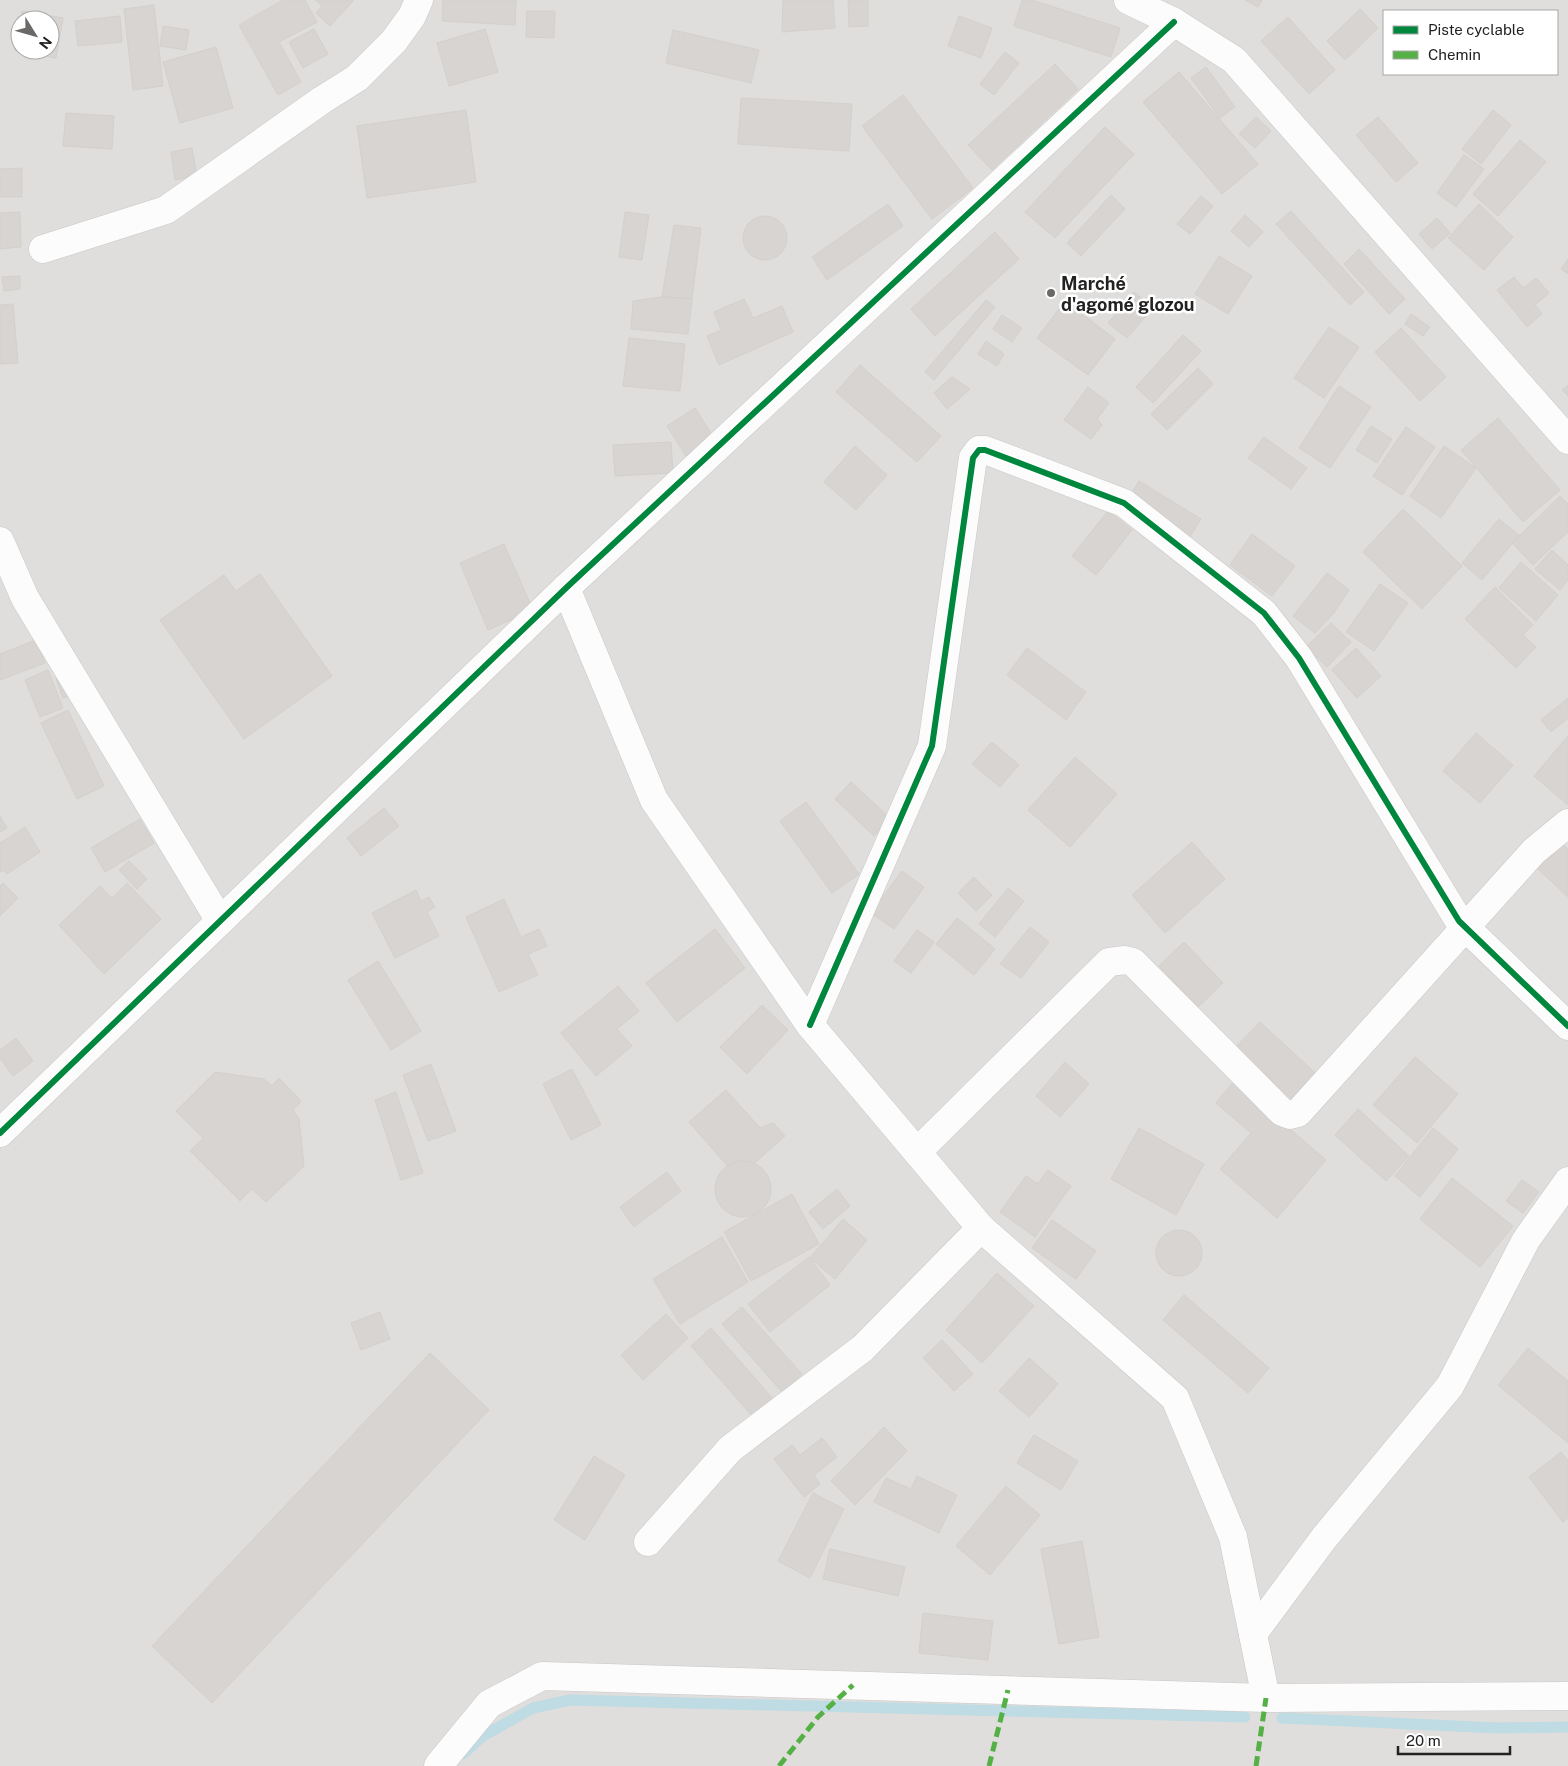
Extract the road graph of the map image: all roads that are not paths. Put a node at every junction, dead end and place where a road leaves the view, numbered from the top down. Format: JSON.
{"nodes":[{"id":1,"x":419,"y":0,"type":"edge"},
{"id":2,"x":1128,"y":0,"type":"edge"},
{"id":3,"x":1174,"y":22,"type":"junction"},
{"id":4,"x":43,"y":249,"type":"dead end"},
{"id":5,"x":1568,"y":440,"type":"edge"},
{"id":6,"x":0,"y":541,"type":"edge"},
{"id":7,"x":566,"y":588,"type":"junction"},
{"id":8,"x":1568,"y":823,"type":"edge"},
{"id":9,"x":220,"y":921,"type":"junction"},
{"id":10,"x":1466,"y":928,"type":"junction"},
{"id":11,"x":810,"y":1026,"type":"junction"},
{"id":12,"x":1568,"y":1026,"type":"edge"},
{"id":13,"x":0,"y":1133,"type":"edge"},
{"id":14,"x":917,"y":1152,"type":"junction"},
{"id":15,"x":1568,"y":1181,"type":"edge"},
{"id":16,"x":981,"y":1228,"type":"junction"},
{"id":17,"x":648,"y":1542,"type":"dead end"},
{"id":18,"x":1253,"y":1634,"type":"junction"},
{"id":19,"x":1568,"y":1696,"type":"edge"},
{"id":20,"x":1266,"y":1698,"type":"junction"},
{"id":21,"x":438,"y":1766,"type":"edge"}],
"edges":[{"from":1,"to":4,"type":"street"},
{"from":2,"to":3,"type":"street"},
{"from":3,"to":5,"type":"street"},
{"from":3,"to":7,"type":"street"},
{"from":6,"to":9,"type":"street"},
{"from":7,"to":9,"type":"street"},
{"from":7,"to":11,"type":"street"},
{"from":8,"to":10,"type":"street"},
{"from":9,"to":13,"type":"street"},
{"from":10,"to":11,"type":"street"},
{"from":10,"to":12,"type":"street"},
{"from":10,"to":14,"type":"street"},
{"from":11,"to":14,"type":"street"},
{"from":14,"to":16,"type":"street"},
{"from":15,"to":18,"type":"street"},
{"from":16,"to":17,"type":"street"},
{"from":16,"to":18,"type":"street"},
{"from":18,"to":20,"type":"street"},
{"from":19,"to":20,"type":"street"},
{"from":20,"to":21,"type":"street"}]}
